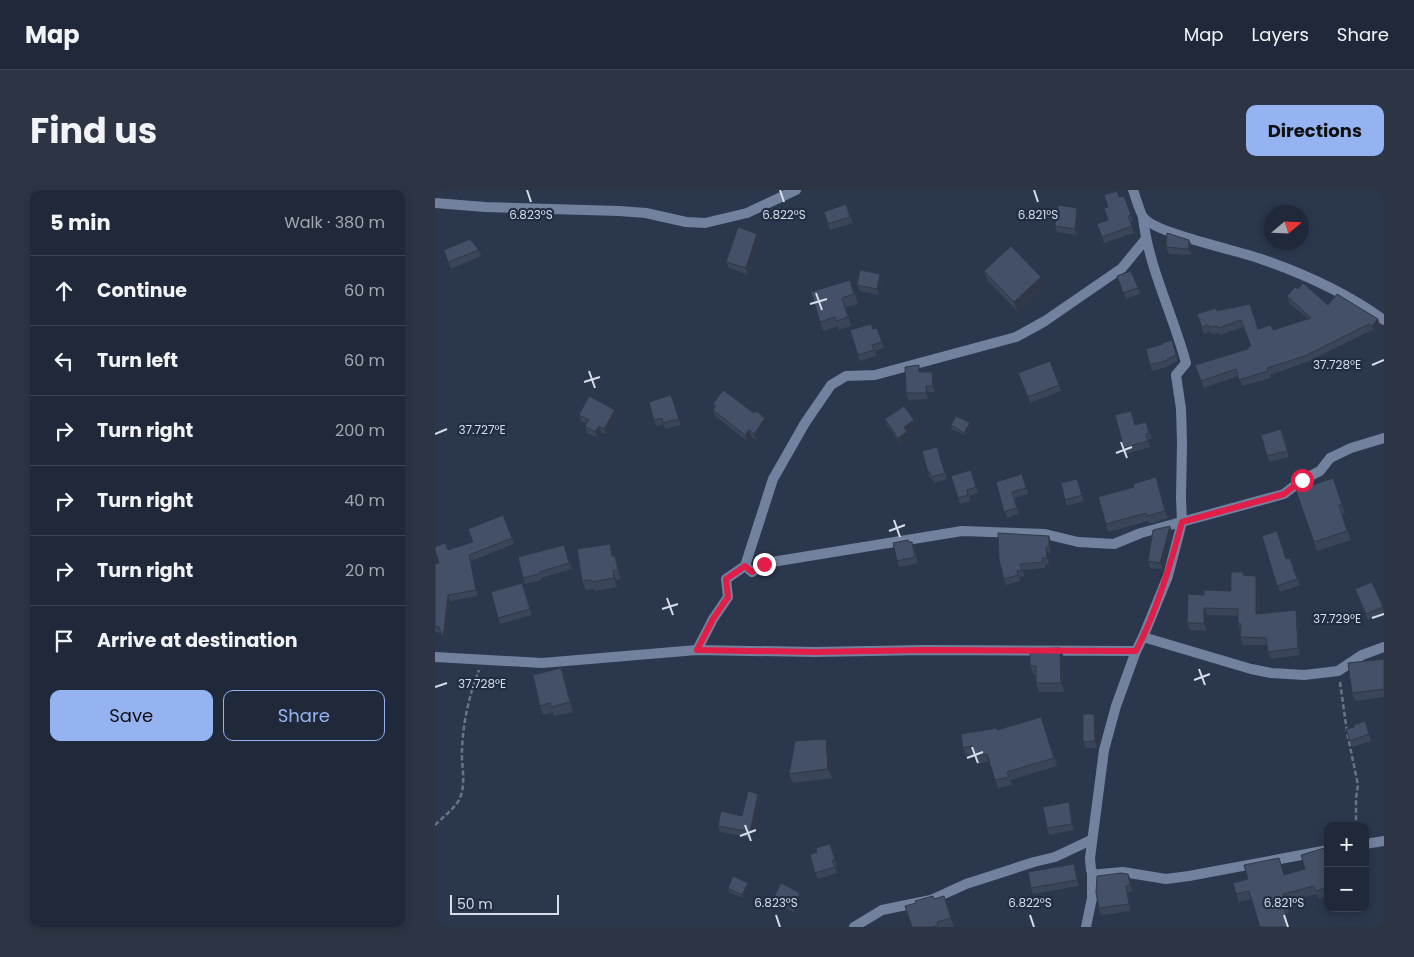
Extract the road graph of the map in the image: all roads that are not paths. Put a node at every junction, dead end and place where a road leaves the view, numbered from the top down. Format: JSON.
{"nodes":[{"id":1,"x":796,"y":190,"type":"edge"},
{"id":2,"x":1133,"y":190,"type":"edge"},
{"id":3,"x":435,"y":203,"type":"edge"},
{"id":4,"x":1143,"y":218,"type":"junction"},
{"id":5,"x":1145,"y":240,"type":"junction"},
{"id":6,"x":1384,"y":320,"type":"edge"},
{"id":7,"x":1384,"y":438,"type":"edge"},
{"id":8,"x":1182,"y":522,"type":"junction"},
{"id":9,"x":745,"y":566,"type":"junction"},
{"id":10,"x":1143,"y":637,"type":"junction"},
{"id":11,"x":1384,"y":648,"type":"edge"},
{"id":12,"x":697,"y":650,"type":"junction"},
{"id":13,"x":1136,"y":651,"type":"junction"},
{"id":14,"x":435,"y":657,"type":"edge"},
{"id":15,"x":1091,"y":840,"type":"junction"},
{"id":16,"x":1384,"y":841,"type":"edge"},
{"id":17,"x":1369,"y":843,"type":"edge"},
{"id":18,"x":1324,"y":851,"type":"edge"},
{"id":19,"x":1092,"y":872,"type":"junction"},
{"id":20,"x":854,"y":927,"type":"edge"},
{"id":21,"x":1086,"y":927,"type":"edge"}],
"edges":[{"from":1,"to":3,"type":"street"},
{"from":2,"to":4,"type":"street"},
{"from":4,"to":5,"type":"street"},
{"from":4,"to":6,"type":"street"},
{"from":5,"to":8,"type":"street"},
{"from":5,"to":9,"type":"street"},
{"from":7,"to":8,"type":"street"},
{"from":8,"to":9,"type":"street"},
{"from":8,"to":10,"type":"street"},
{"from":9,"to":12,"type":"street"},
{"from":10,"to":11,"type":"street"},
{"from":10,"to":13,"type":"street"},
{"from":12,"to":13,"type":"street"},
{"from":12,"to":14,"type":"street"},
{"from":13,"to":15,"type":"street"},
{"from":15,"to":19,"type":"street"},
{"from":15,"to":20,"type":"street"},
{"from":16,"to":17,"type":"street"},
{"from":18,"to":19,"type":"street"},
{"from":19,"to":21,"type":"street"}]}
